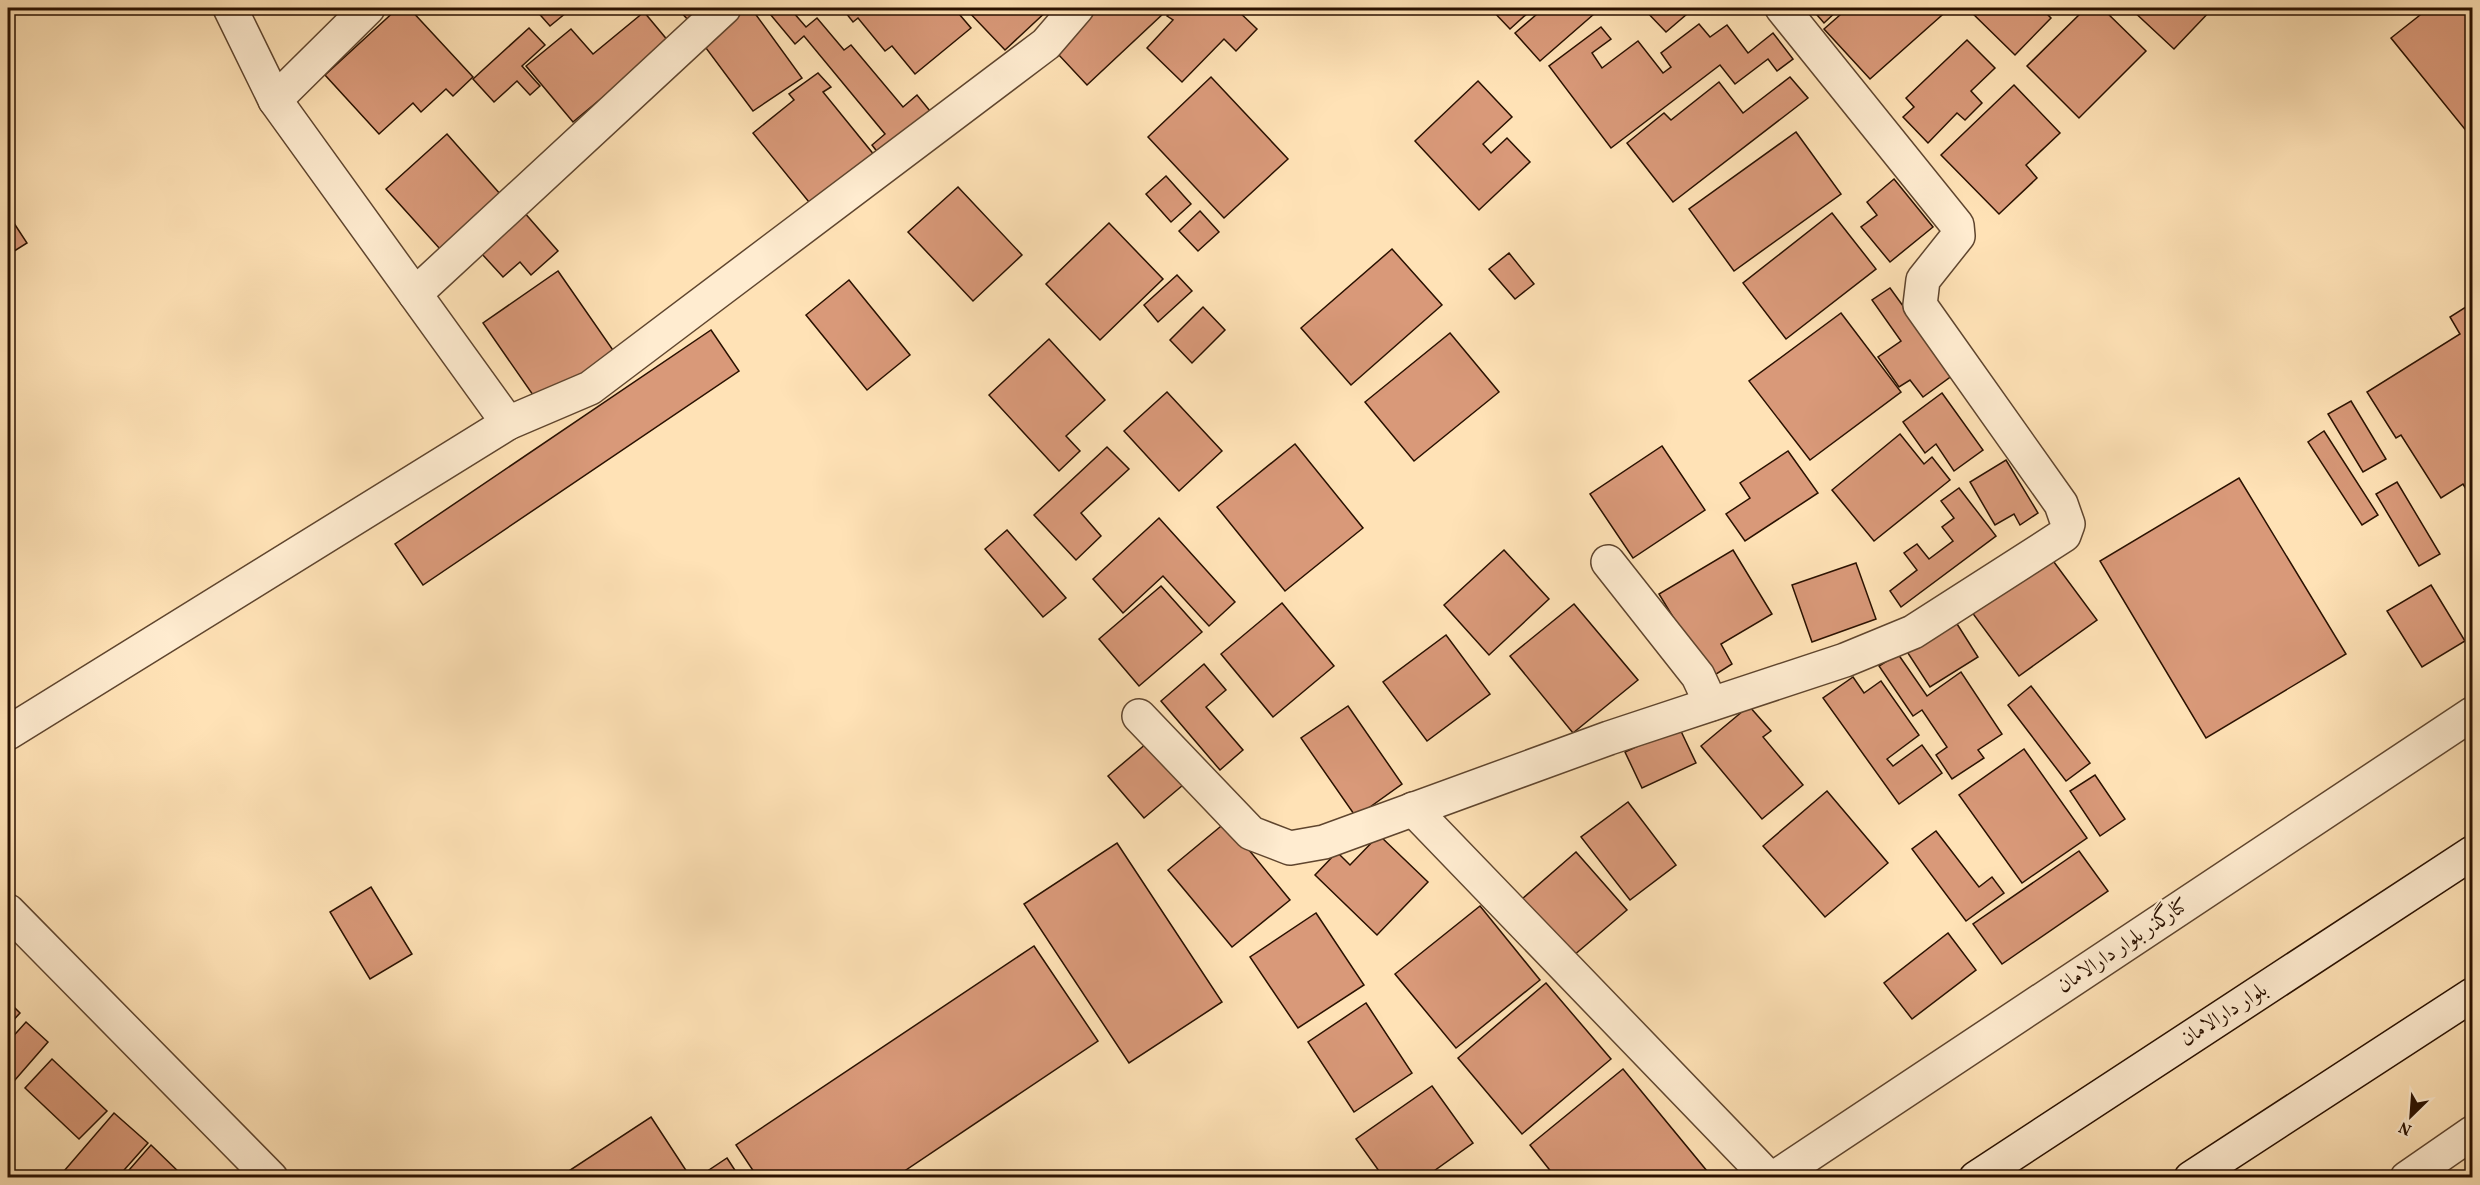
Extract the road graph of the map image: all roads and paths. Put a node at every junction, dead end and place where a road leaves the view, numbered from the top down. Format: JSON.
{"nodes":[{"id":1,"x":230,"y":8,"type":"edge"},
{"id":2,"x":368,"y":8,"type":"edge"},
{"id":3,"x":724,"y":8,"type":"edge"},
{"id":4,"x":1077,"y":8,"type":"edge"},
{"id":5,"x":1782,"y":8,"type":"edge"},
{"id":6,"x":275,"y":100,"type":"junction"},
{"id":7,"x":415,"y":294,"type":"junction"},
{"id":8,"x":508,"y":423,"type":"junction"},
{"id":9,"x":1608,"y":562,"type":"dead end"},
{"id":10,"x":1712,"y":704,"type":"junction"},
{"id":11,"x":2472,"y":714,"type":"edge"},
{"id":12,"x":1139,"y":716,"type":"dead end"},
{"id":13,"x":8,"y":734,"type":"edge"},
{"id":14,"x":1413,"y":809,"type":"junction"},
{"id":15,"x":2472,"y":853,"type":"edge"},
{"id":16,"x":8,"y":911,"type":"edge"},
{"id":17,"x":2472,"y":995,"type":"edge"},
{"id":18,"x":2472,"y":1133,"type":"edge"},
{"id":19,"x":271,"y":1178,"type":"edge"},
{"id":20,"x":1769,"y":1178,"type":"edge"},
{"id":21,"x":1774,"y":1178,"type":"edge"},
{"id":22,"x":1976,"y":1178,"type":"edge"},
{"id":23,"x":2191,"y":1178,"type":"edge"},
{"id":24,"x":2407,"y":1178,"type":"edge"}],
"edges":[{"from":1,"to":6,"type":"street"},
{"from":2,"to":6,"type":"street"},
{"from":3,"to":7,"type":"street"},
{"from":4,"to":8,"type":"street"},
{"from":5,"to":10,"type":"street"},
{"from":6,"to":7,"type":"street"},
{"from":7,"to":8,"type":"street"},
{"from":8,"to":13,"type":"street"},
{"from":9,"to":10,"type":"street"},
{"from":10,"to":14,"type":"street"},
{"from":11,"to":21,"type":"street","name":"کنارگذر بلوار دارالامان"},
{"from":12,"to":14,"type":"street"},
{"from":14,"to":20,"type":"street"},
{"from":15,"to":22,"type":"street","name":"بلوار دارالامان"},
{"from":16,"to":19,"type":"street"},
{"from":17,"to":23,"type":"street"},
{"from":18,"to":24,"type":"street"}]}
